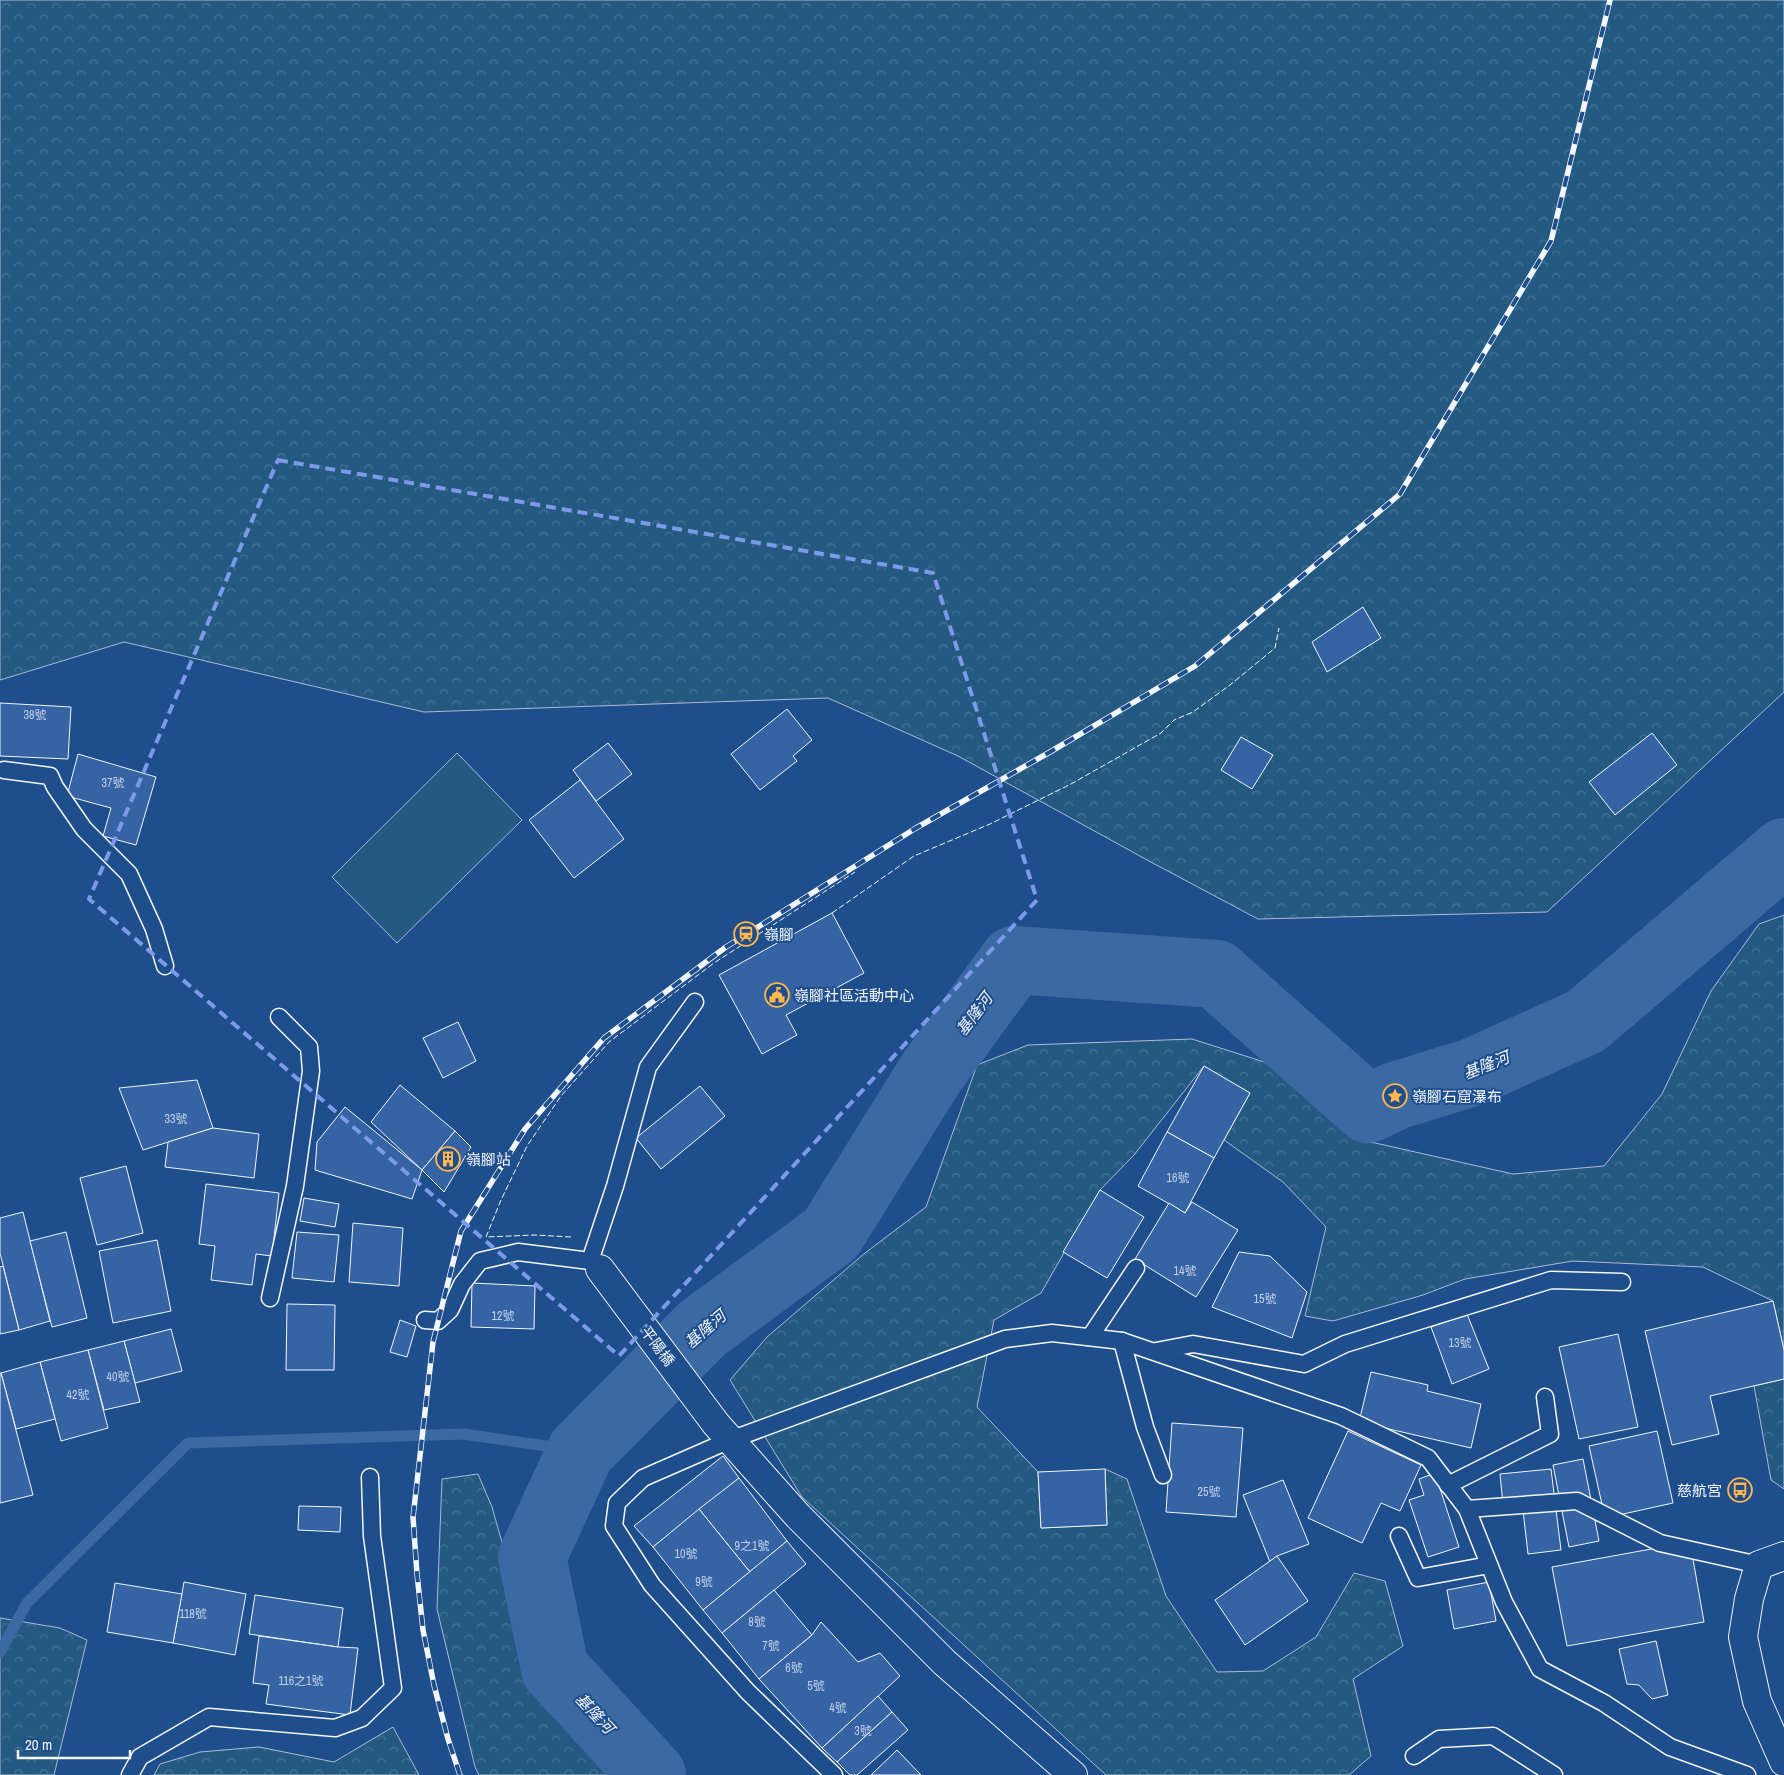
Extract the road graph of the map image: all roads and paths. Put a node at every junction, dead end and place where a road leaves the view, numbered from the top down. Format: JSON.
{"nodes":[{"id":1,"x":4,"y":770,"type":"dead end"},
{"id":2,"x":165,"y":966,"type":"dead end"},
{"id":3,"x":695,"y":1002,"type":"dead end"},
{"id":4,"x":279,"y":1017,"type":"dead end"},
{"id":5,"x":595,"y":1265,"type":"junction"},
{"id":6,"x":1136,"y":1268,"type":"dead end"},
{"id":7,"x":1622,"y":1282,"type":"dead end"},
{"id":8,"x":270,"y":1298,"type":"dead end"},
{"id":9,"x":425,"y":1320,"type":"dead end"},
{"id":10,"x":1090,"y":1337,"type":"junction"},
{"id":11,"x":1122,"y":1341,"type":"junction"},
{"id":12,"x":1155,"y":1351,"type":"junction"},
{"id":13,"x":1545,"y":1397,"type":"dead end"},
{"id":14,"x":723,"y":1432,"type":"junction"},
{"id":15,"x":1162,"y":1475,"type":"dead end"},
{"id":16,"x":370,"y":1477,"type":"dead end"},
{"id":17,"x":1448,"y":1485,"type":"junction"},
{"id":18,"x":1467,"y":1509,"type":"junction"},
{"id":19,"x":1399,"y":1536,"type":"dead end"},
{"id":20,"x":1772,"y":1560,"type":"edge"},
{"id":21,"x":1489,"y":1565,"type":"junction"},
{"id":22,"x":1414,"y":1756,"type":"dead end"},
{"id":23,"x":1784,"y":1762,"type":"edge"},
{"id":24,"x":130,"y":1775,"type":"edge"},
{"id":25,"x":834,"y":1775,"type":"edge"},
{"id":26,"x":1073,"y":1775,"type":"edge"},
{"id":27,"x":1554,"y":1775,"type":"edge"},
{"id":28,"x":1746,"y":1775,"type":"edge"}],
"edges":[{"from":1,"to":2,"type":"lane"},
{"from":3,"to":5,"type":"lane"},
{"from":4,"to":8,"type":"lane"},
{"from":5,"to":9,"type":"lane"},
{"from":5,"to":14,"type":"street","name":"平陽橋"},
{"from":6,"to":10,"type":"lane"},
{"from":7,"to":12,"type":"lane"},
{"from":10,"to":11,"type":"lane"},
{"from":10,"to":14,"type":"lane"},
{"from":11,"to":12,"type":"lane"},
{"from":11,"to":15,"type":"lane"},
{"from":12,"to":17,"type":"lane"},
{"from":13,"to":17,"type":"lane"},
{"from":14,"to":25,"type":"lane"},
{"from":14,"to":26,"type":"street","name":"平陽橋"},
{"from":16,"to":24,"type":"lane"},
{"from":17,"to":18,"type":"lane"},
{"from":18,"to":20,"type":"lane"},
{"from":18,"to":21,"type":"lane"},
{"from":19,"to":21,"type":"lane"},
{"from":20,"to":23,"type":"street"},
{"from":21,"to":28,"type":"lane"},
{"from":22,"to":27,"type":"lane"}]}
